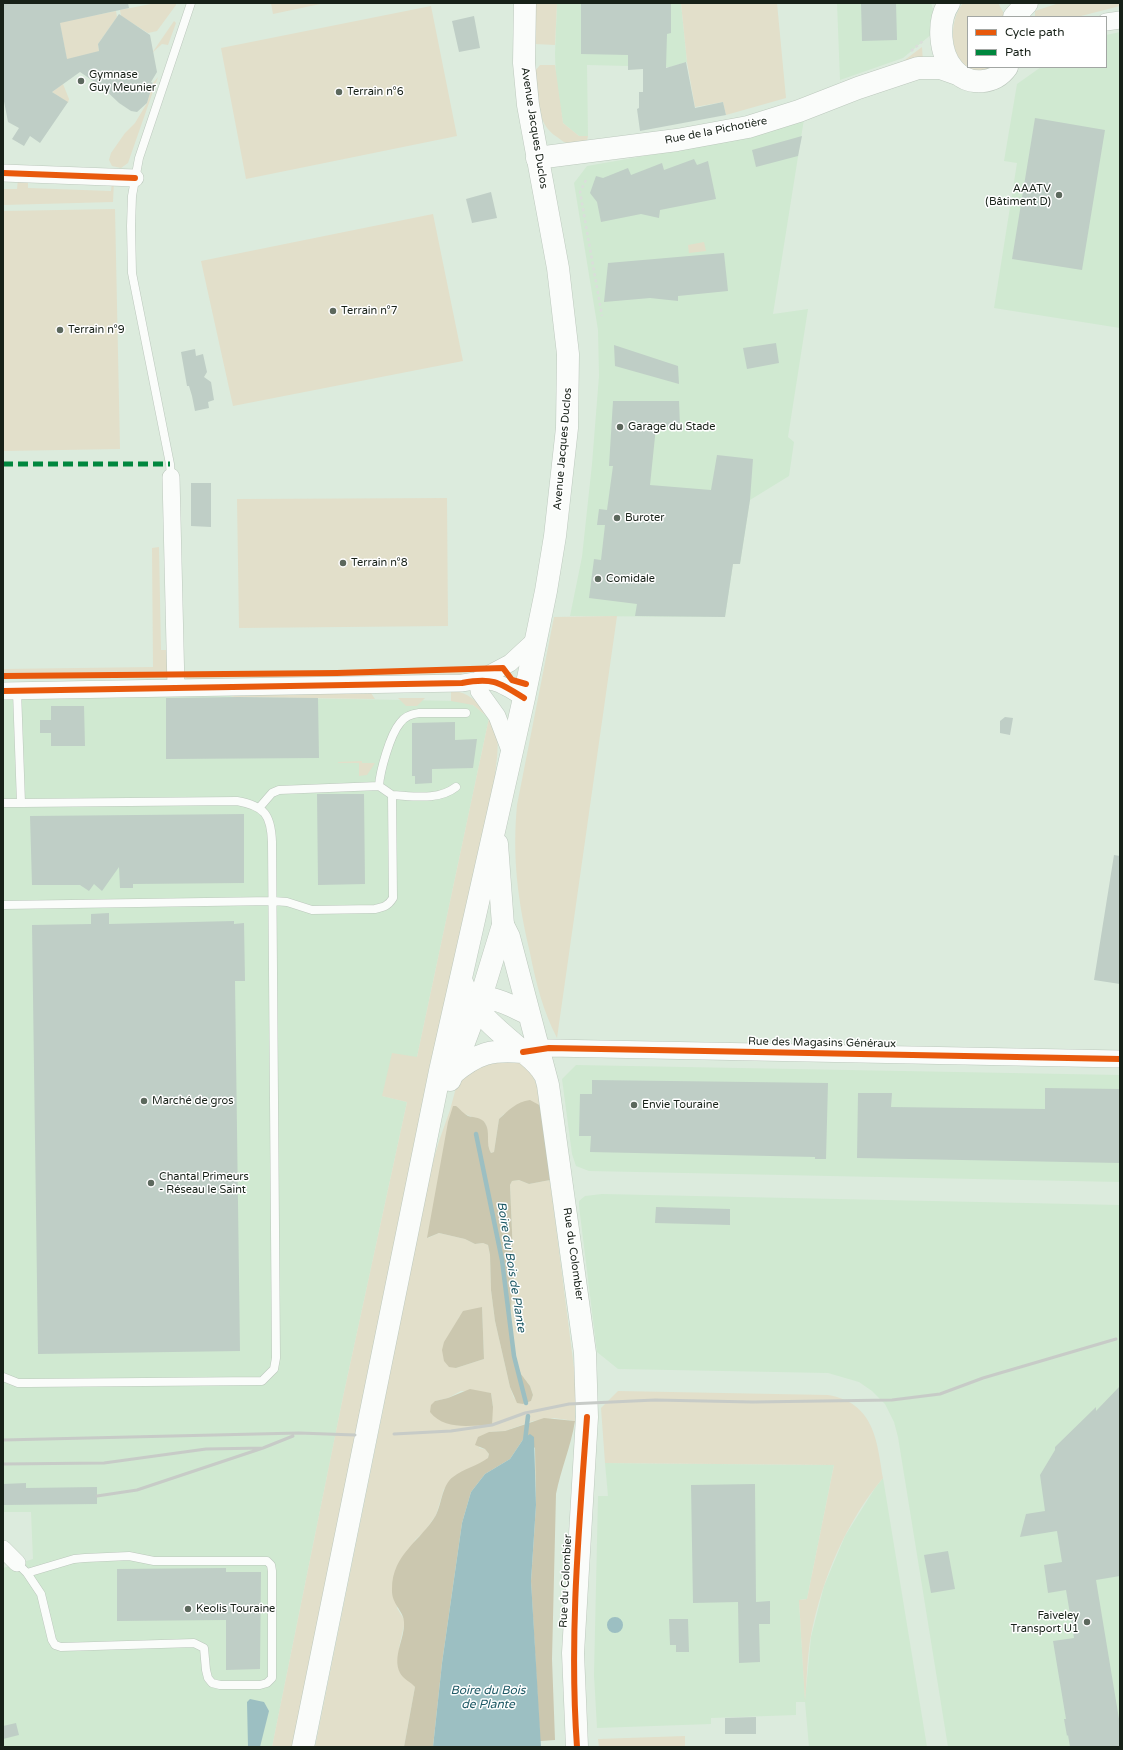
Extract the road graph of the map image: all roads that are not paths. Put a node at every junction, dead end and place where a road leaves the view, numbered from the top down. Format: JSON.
{"nodes":[{"id":1,"x":191,"y":3,"type":"edge"},
{"id":2,"x":525,"y":3,"type":"edge"},
{"id":3,"x":949,"y":3,"type":"edge"},
{"id":4,"x":1008,"y":3,"type":"edge"},
{"id":5,"x":1027,"y":3,"type":"edge"},
{"id":6,"x":1014,"y":16,"type":"edge"},
{"id":7,"x":1015,"y":16,"type":"edge"},
{"id":8,"x":1120,"y":20,"type":"edge"},
{"id":9,"x":1107,"y":22,"type":"edge"},
{"id":10,"x":1007,"y":68,"type":"edge"},
{"id":11,"x":957,"y":74,"type":"junction"},
{"id":12,"x":538,"y":158,"type":"junction"},
{"id":13,"x":3,"y":173,"type":"edge"},
{"id":14,"x":134,"y":178,"type":"junction"},
{"id":15,"x":171,"y":477,"type":"joint"},
{"id":16,"x":536,"y":639,"type":"junction"},
{"id":17,"x":478,"y":686,"type":"junction"},
{"id":18,"x":176,"y":688,"type":"junction"},
{"id":19,"x":10,"y":691,"type":"edge"},
{"id":20,"x":524,"y":698,"type":"junction"},
{"id":21,"x":466,"y":713,"type":"dead end"},
{"id":22,"x":511,"y":753,"type":"junction"},
{"id":23,"x":379,"y":786,"type":"junction"},
{"id":24,"x":456,"y":787,"type":"dead end"},
{"id":25,"x":392,"y":795,"type":"junction"},
{"id":26,"x":3,"y":803,"type":"edge"},
{"id":27,"x":20,"y":803,"type":"junction"},
{"id":28,"x":259,"y":808,"type":"junction"},
{"id":29,"x":496,"y":821,"type":"junction"},
{"id":30,"x":273,"y":901,"type":"junction"},
{"id":31,"x":3,"y":905,"type":"edge"},
{"id":32,"x":504,"y":925,"type":"junction"},
{"id":33,"x":468,"y":999,"type":"junction"},
{"id":34,"x":528,"y":1014,"type":"junction"},
{"id":35,"x":532,"y":1050,"type":"junction"},
{"id":36,"x":1120,"y":1059,"type":"edge"},
{"id":37,"x":452,"y":1074,"type":"junction"},
{"id":38,"x":426,"y":1146,"type":"junction"},
{"id":39,"x":3,"y":1377,"type":"edge"},
{"id":40,"x":3,"y":1549,"type":"edge"},
{"id":41,"x":22,"y":1568,"type":"junction"},
{"id":42,"x":303,"y":1747,"type":"edge"},
{"id":43,"x":577,"y":1747,"type":"edge"}],
"edges":[{"from":1,"to":14,"type":"lane"},
{"from":2,"to":12,"type":"main road","name":"Avenue Jacques Duclos"},
{"from":3,"to":11,"type":"main road"},
{"from":4,"to":6,"type":"main road"},
{"from":5,"to":7,"type":"main road"},
{"from":8,"to":9,"type":"street"},
{"from":10,"to":11,"type":"main road","name":"Rue de la Pichotière"},
{"from":11,"to":12,"type":"main road","name":"Rue de la Pichotière"},
{"from":12,"to":16,"type":"main road","name":"Avenue Jacques Duclos"},
{"from":13,"to":14,"type":"street"},
{"from":14,"to":15,"type":"lane"},
{"from":15,"to":18,"type":"street"},
{"from":16,"to":17,"type":"street"},
{"from":16,"to":20,"type":"main road","name":"Avenue Jacques Duclos"},
{"from":17,"to":18,"type":"street"},
{"from":17,"to":20,"type":"street"},
{"from":17,"to":22,"type":"street"},
{"from":18,"to":19,"type":"street"},
{"from":19,"to":27,"type":"lane"},
{"from":20,"to":22,"type":"main road","name":"Avenue Jacques Duclos"},
{"from":21,"to":23,"type":"lane"},
{"from":22,"to":29,"type":"main road","name":"Avenue Jacques Duclos"},
{"from":23,"to":25,"type":"lane"},
{"from":23,"to":28,"type":"lane"},
{"from":24,"to":25,"type":"lane"},
{"from":25,"to":30,"type":"lane"},
{"from":26,"to":27,"type":"lane"},
{"from":27,"to":28,"type":"lane"},
{"from":28,"to":30,"type":"lane"},
{"from":29,"to":32,"type":"main road"},
{"from":29,"to":33,"type":"main road","name":"Avenue Jacques Duclos"},
{"from":30,"to":31,"type":"lane"},
{"from":30,"to":39,"type":"lane"},
{"from":32,"to":33,"type":"main road"},
{"from":32,"to":34,"type":"main road","name":"Rue du Colombier"},
{"from":33,"to":34,"type":"main road"},
{"from":33,"to":35,"type":"main road"},
{"from":33,"to":37,"type":"main road"},
{"from":33,"to":38,"type":"main road"},
{"from":34,"to":35,"type":"main road","name":"Rue du Colombier"},
{"from":35,"to":36,"type":"street","name":"Rue des Magasins Généraux"},
{"from":35,"to":37,"type":"main road"},
{"from":35,"to":43,"type":"main road","name":"Rue du Colombier"},
{"from":37,"to":38,"type":"main road"},
{"from":38,"to":42,"type":"main road"},
{"from":40,"to":41,"type":"street"},
{"from":41,"to":41,"type":"lane"}]}
